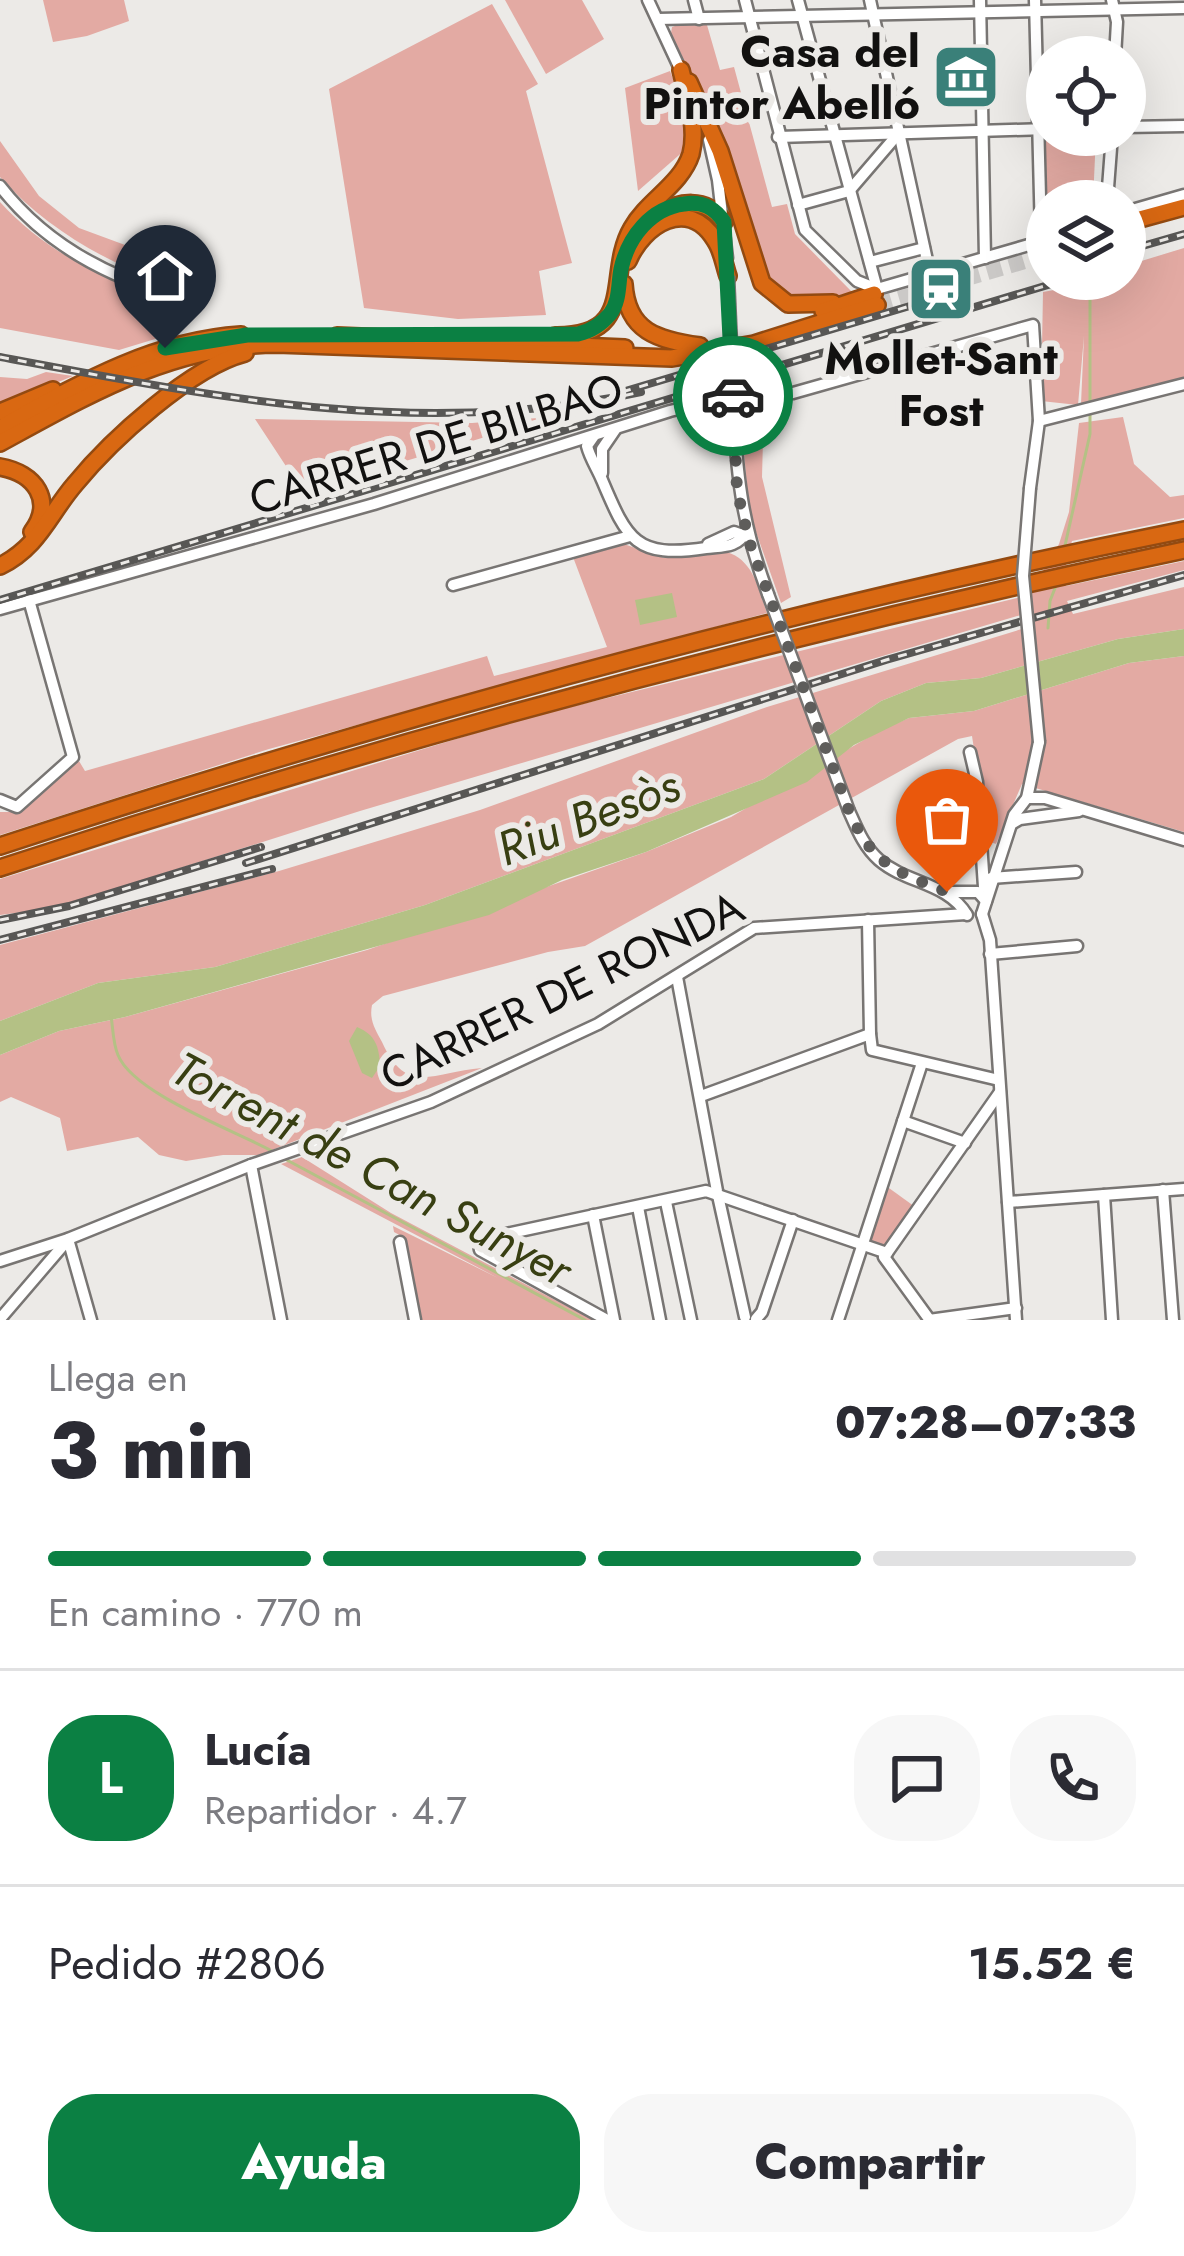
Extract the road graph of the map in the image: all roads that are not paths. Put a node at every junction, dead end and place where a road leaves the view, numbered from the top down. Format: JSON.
{"nodes":[{"id":1,"x":648,"y":0,"type":"edge"},
{"id":2,"x":694,"y":0,"type":"edge"},
{"id":3,"x":745,"y":0,"type":"edge"},
{"id":4,"x":798,"y":0,"type":"edge"},
{"id":5,"x":870,"y":0,"type":"edge"},
{"id":6,"x":1119,"y":5,"type":"edge"},
{"id":7,"x":961,"y":6,"type":"edge"},
{"id":8,"x":980,"y":6,"type":"edge"},
{"id":9,"x":1035,"y":6,"type":"edge"},
{"id":10,"x":1184,"y":8,"type":"edge"},
{"id":11,"x":802,"y":14,"type":"junction"},
{"id":12,"x":873,"y":14,"type":"junction"},
{"id":13,"x":749,"y":16,"type":"junction"},
{"id":14,"x":658,"y":19,"type":"junction"},
{"id":15,"x":699,"y":19,"type":"junction"},
{"id":16,"x":1037,"y":36,"type":"edge"},
{"id":17,"x":1116,"y":36,"type":"edge"},
{"id":18,"x":660,"y":40,"type":"dead end"},
{"id":19,"x":681,"y":70,"type":"junction"},
{"id":20,"x":1184,"y":126,"type":"edge"},
{"id":21,"x":1146,"y":127,"type":"edge"},
{"id":22,"x":1026,"y":130,"type":"edge"},
{"id":23,"x":982,"y":131,"type":"junction"},
{"id":24,"x":835,"y":134,"type":"junction"},
{"id":25,"x":898,"y":134,"type":"junction"},
{"id":26,"x":778,"y":137,"type":"junction"},
{"id":27,"x":0,"y":186,"type":"edge"},
{"id":28,"x":849,"y":191,"type":"junction"},
{"id":29,"x":1184,"y":194,"type":"edge"},
{"id":30,"x":798,"y":205,"type":"junction"},
{"id":31,"x":1146,"y":206,"type":"edge"},
{"id":32,"x":1184,"y":207,"type":"edge"},
{"id":33,"x":1146,"y":217,"type":"edge"},
{"id":34,"x":1184,"y":218,"type":"edge"},
{"id":35,"x":724,"y":222,"type":"junction"},
{"id":36,"x":1146,"y":228,"type":"edge"},
{"id":37,"x":1026,"y":243,"type":"edge"},
{"id":38,"x":924,"y":248,"type":"junction"},
{"id":39,"x":985,"y":258,"type":"junction"},
{"id":40,"x":869,"y":262,"type":"junction"},
{"id":41,"x":622,"y":267,"type":"junction"},
{"id":42,"x":926,"y":275,"type":"junction"},
{"id":43,"x":728,"y":276,"type":"junction"},
{"id":44,"x":166,"y":293,"type":"dead end"},
{"id":45,"x":876,"y":296,"type":"junction"},
{"id":46,"x":854,"y":301,"type":"junction"},
{"id":47,"x":362,"y":337,"type":"junction"},
{"id":48,"x":277,"y":344,"type":"junction"},
{"id":49,"x":700,"y":346,"type":"junction"},
{"id":50,"x":100,"y":373,"type":"junction"},
{"id":51,"x":1184,"y":384,"type":"edge"},
{"id":52,"x":0,"y":412,"type":"edge"},
{"id":53,"x":1039,"y":421,"type":"junction"},
{"id":54,"x":0,"y":428,"type":"edge"},
{"id":55,"x":618,"y":428,"type":"junction"},
{"id":56,"x":590,"y":437,"type":"junction"},
{"id":57,"x":0,"y":442,"type":"edge"},
{"id":58,"x":558,"y":446,"type":"junction"},
{"id":59,"x":596,"y":458,"type":"junction"},
{"id":60,"x":0,"y":467,"type":"edge"},
{"id":61,"x":737,"y":490,"type":"junction"},
{"id":62,"x":1184,"y":530,"type":"edge"},
{"id":63,"x":747,"y":534,"type":"junction"},
{"id":64,"x":630,"y":536,"type":"junction"},
{"id":65,"x":724,"y":542,"type":"junction"},
{"id":66,"x":1184,"y":550,"type":"edge"},
{"id":67,"x":0,"y":561,"type":"edge"},
{"id":68,"x":759,"y":570,"type":"junction"},
{"id":69,"x":453,"y":585,"type":"dead end"},
{"id":70,"x":29,"y":600,"type":"junction"},
{"id":71,"x":0,"y":609,"type":"edge"},
{"id":72,"x":970,"y":752,"type":"dead end"},
{"id":73,"x":1027,"y":798,"type":"junction"},
{"id":74,"x":0,"y":800,"type":"edge"},
{"id":75,"x":1058,"y":802,"type":"junction"},
{"id":76,"x":1081,"y":811,"type":"junction"},
{"id":77,"x":1050,"y":816,"type":"junction"},
{"id":78,"x":1012,"y":823,"type":"junction"},
{"id":79,"x":1184,"y":840,"type":"edge"},
{"id":80,"x":982,"y":844,"type":"junction"},
{"id":81,"x":0,"y":847,"type":"edge"},
{"id":82,"x":1002,"y":851,"type":"junction"},
{"id":83,"x":0,"y":868,"type":"edge"},
{"id":84,"x":1076,"y":872,"type":"dead end"},
{"id":85,"x":982,"y":890,"type":"junction"},
{"id":86,"x":947,"y":892,"type":"junction"},
{"id":87,"x":964,"y":909,"type":"junction"},
{"id":88,"x":982,"y":914,"type":"junction"},
{"id":89,"x":868,"y":920,"type":"junction"},
{"id":90,"x":1077,"y":946,"type":"dead end"},
{"id":91,"x":990,"y":954,"type":"junction"},
{"id":92,"x":677,"y":977,"type":"junction"},
{"id":93,"x":870,"y":1034,"type":"junction"},
{"id":94,"x":922,"y":1063,"type":"junction"},
{"id":95,"x":999,"y":1086,"type":"junction"},
{"id":96,"x":701,"y":1096,"type":"junction"},
{"id":97,"x":902,"y":1121,"type":"junction"},
{"id":98,"x":964,"y":1143,"type":"junction"},
{"id":99,"x":257,"y":1163,"type":"junction"},
{"id":100,"x":1184,"y":1189,"type":"edge"},
{"id":101,"x":1163,"y":1190,"type":"junction"},
{"id":102,"x":717,"y":1191,"type":"junction"},
{"id":103,"x":1104,"y":1195,"type":"junction"},
{"id":104,"x":666,"y":1202,"type":"junction"},
{"id":105,"x":1008,"y":1202,"type":"junction"},
{"id":106,"x":638,"y":1207,"type":"junction"},
{"id":107,"x":593,"y":1215,"type":"junction"},
{"id":108,"x":793,"y":1220,"type":"junction"},
{"id":109,"x":68,"y":1239,"type":"junction"},
{"id":110,"x":400,"y":1242,"type":"dead end"},
{"id":111,"x":862,"y":1245,"type":"junction"},
{"id":112,"x":886,"y":1255,"type":"junction"},
{"id":113,"x":0,"y":1261,"type":"edge"},
{"id":114,"x":1016,"y":1314,"type":"edge"},
{"id":115,"x":0,"y":1319,"type":"edge"},
{"id":116,"x":750,"y":1319,"type":"edge"},
{"id":117,"x":91,"y":1320,"type":"edge"},
{"id":118,"x":281,"y":1320,"type":"edge"},
{"id":119,"x":415,"y":1320,"type":"edge"},
{"id":120,"x":610,"y":1320,"type":"edge"},
{"id":121,"x":660,"y":1320,"type":"edge"},
{"id":122,"x":691,"y":1320,"type":"edge"},
{"id":123,"x":838,"y":1320,"type":"edge"},
{"id":124,"x":929,"y":1320,"type":"edge"},
{"id":125,"x":1112,"y":1320,"type":"edge"},
{"id":126,"x":1173,"y":1320,"type":"edge"}],
"edges":[{"from":1,"to":14,"type":"street"},
{"from":2,"to":15,"type":"street"},
{"from":3,"to":13,"type":"street"},
{"from":4,"to":11,"type":"street"},
{"from":5,"to":12,"type":"street"},
{"from":6,"to":9,"type":"street"},
{"from":6,"to":10,"type":"street"},
{"from":6,"to":17,"type":"street"},
{"from":7,"to":8,"type":"street"},
{"from":7,"to":12,"type":"street"},
{"from":8,"to":9,"type":"street"},
{"from":8,"to":23,"type":"street"},
{"from":9,"to":16,"type":"street"},
{"from":11,"to":12,"type":"street"},
{"from":11,"to":13,"type":"street"},
{"from":11,"to":24,"type":"street"},
{"from":12,"to":25,"type":"street"},
{"from":13,"to":15,"type":"street"},
{"from":13,"to":26,"type":"street"},
{"from":14,"to":15,"type":"street"},
{"from":14,"to":18,"type":"street"},
{"from":14,"to":19,"type":"street"},
{"from":19,"to":35,"type":"street"},
{"from":19,"to":41,"type":"highway"},
{"from":19,"to":46,"type":"highway"},
{"from":20,"to":21,"type":"street"},
{"from":22,"to":23,"type":"street"},
{"from":23,"to":25,"type":"street"},
{"from":23,"to":39,"type":"street"},
{"from":24,"to":25,"type":"street"},
{"from":24,"to":26,"type":"street"},
{"from":24,"to":28,"type":"street"},
{"from":25,"to":28,"type":"street"},
{"from":25,"to":38,"type":"street"},
{"from":26,"to":30,"type":"street"},
{"from":27,"to":44,"type":"street"},
{"from":28,"to":30,"type":"street"},
{"from":28,"to":40,"type":"street"},
{"from":29,"to":31,"type":"street"},
{"from":30,"to":45,"type":"street"},
{"from":32,"to":33,"type":"highway"},
{"from":34,"to":36,"type":"highway"},
{"from":35,"to":41,"type":"highway"},
{"from":35,"to":43,"type":"street"},
{"from":37,"to":39,"type":"street"},
{"from":38,"to":40,"type":"street"},
{"from":38,"to":42,"type":"street"},
{"from":39,"to":42,"type":"street"},
{"from":40,"to":45,"type":"street"},
{"from":41,"to":47,"type":"highway"},
{"from":42,"to":45,"type":"street"},
{"from":43,"to":49,"type":"highway"},
{"from":43,"to":61,"type":"street","bridge":true},
{"from":45,"to":46,"type":"highway"},
{"from":45,"to":48,"type":"highway"},
{"from":46,"to":49,"type":"highway"},
{"from":47,"to":49,"type":"highway"},
{"from":47,"to":50,"type":"highway"},
{"from":48,"to":57,"type":"highway"},
{"from":48,"to":67,"type":"highway"},
{"from":50,"to":52,"type":"highway"},
{"from":50,"to":54,"type":"highway"},
{"from":51,"to":53,"type":"street"},
{"from":53,"to":55,"type":"street","name":"CARRER DE BILBAO"},
{"from":53,"to":73,"type":"street","bridge":true},
{"from":55,"to":56,"type":"street","name":"CARRER DE BILBAO"},
{"from":55,"to":59,"type":"street"},
{"from":56,"to":58,"type":"street","name":"CARRER DE BILBAO"},
{"from":56,"to":59,"type":"street"},
{"from":58,"to":59,"type":"street"},
{"from":58,"to":70,"type":"street","name":"CARRER DE BILBAO"},
{"from":59,"to":64,"type":"street"},
{"from":60,"to":67,"type":"highway"},
{"from":61,"to":63,"type":"street"},
{"from":61,"to":65,"type":"street"},
{"from":62,"to":81,"type":"highway"},
{"from":63,"to":65,"type":"street"},
{"from":63,"to":68,"type":"street"},
{"from":64,"to":65,"type":"street"},
{"from":64,"to":69,"type":"street"},
{"from":65,"to":68,"type":"street"},
{"from":66,"to":83,"type":"highway"},
{"from":68,"to":86,"type":"street","bridge":true},
{"from":70,"to":71,"type":"street","name":"CARRER DE BILBAO"},
{"from":70,"to":74,"type":"street"},
{"from":72,"to":80,"type":"street"},
{"from":73,"to":75,"type":"street"},
{"from":73,"to":78,"type":"street"},
{"from":75,"to":76,"type":"street"},
{"from":75,"to":77,"type":"street"},
{"from":76,"to":77,"type":"street"},
{"from":76,"to":79,"type":"street"},
{"from":77,"to":78,"type":"street"},
{"from":78,"to":82,"type":"street"},
{"from":80,"to":82,"type":"street"},
{"from":80,"to":85,"type":"street"},
{"from":82,"to":85,"type":"street"},
{"from":84,"to":85,"type":"street"},
{"from":85,"to":86,"type":"street"},
{"from":85,"to":87,"type":"street"},
{"from":85,"to":88,"type":"street"},
{"from":86,"to":87,"type":"street"},
{"from":87,"to":88,"type":"street","name":"CARRER DE RONDA"},
{"from":87,"to":89,"type":"street","name":"CARRER DE RONDA"},
{"from":88,"to":91,"type":"street"},
{"from":89,"to":92,"type":"street","name":"CARRER DE RONDA"},
{"from":89,"to":93,"type":"street"},
{"from":90,"to":91,"type":"street"},
{"from":91,"to":95,"type":"street"},
{"from":92,"to":96,"type":"street"},
{"from":92,"to":99,"type":"street","name":"CARRER DE RONDA"},
{"from":93,"to":94,"type":"street"},
{"from":93,"to":96,"type":"street"},
{"from":94,"to":95,"type":"street"},
{"from":94,"to":97,"type":"street"},
{"from":95,"to":98,"type":"street"},
{"from":95,"to":105,"type":"street"},
{"from":96,"to":102,"type":"street"},
{"from":97,"to":98,"type":"street"},
{"from":97,"to":111,"type":"street"},
{"from":98,"to":112,"type":"street"},
{"from":99,"to":109,"type":"street","name":"CARRER DE RONDA"},
{"from":99,"to":118,"type":"street"},
{"from":100,"to":101,"type":"street"},
{"from":101,"to":103,"type":"street"},
{"from":101,"to":126,"type":"street"},
{"from":102,"to":104,"type":"street"},
{"from":102,"to":108,"type":"street"},
{"from":102,"to":116,"type":"street"},
{"from":103,"to":105,"type":"street"},
{"from":103,"to":125,"type":"street"},
{"from":104,"to":106,"type":"street"},
{"from":104,"to":122,"type":"street"},
{"from":105,"to":114,"type":"street"},
{"from":106,"to":107,"type":"street"},
{"from":106,"to":121,"type":"street"},
{"from":107,"to":120,"type":"street"},
{"from":107,"to":120,"type":"street"},
{"from":108,"to":111,"type":"street"},
{"from":108,"to":116,"type":"street"},
{"from":109,"to":113,"type":"street","name":"CARRER DE RONDA"},
{"from":109,"to":115,"type":"street"},
{"from":109,"to":117,"type":"street"},
{"from":110,"to":119,"type":"street"},
{"from":111,"to":112,"type":"street"},
{"from":111,"to":123,"type":"street"},
{"from":112,"to":124,"type":"street"},
{"from":114,"to":124,"type":"street"}]}
